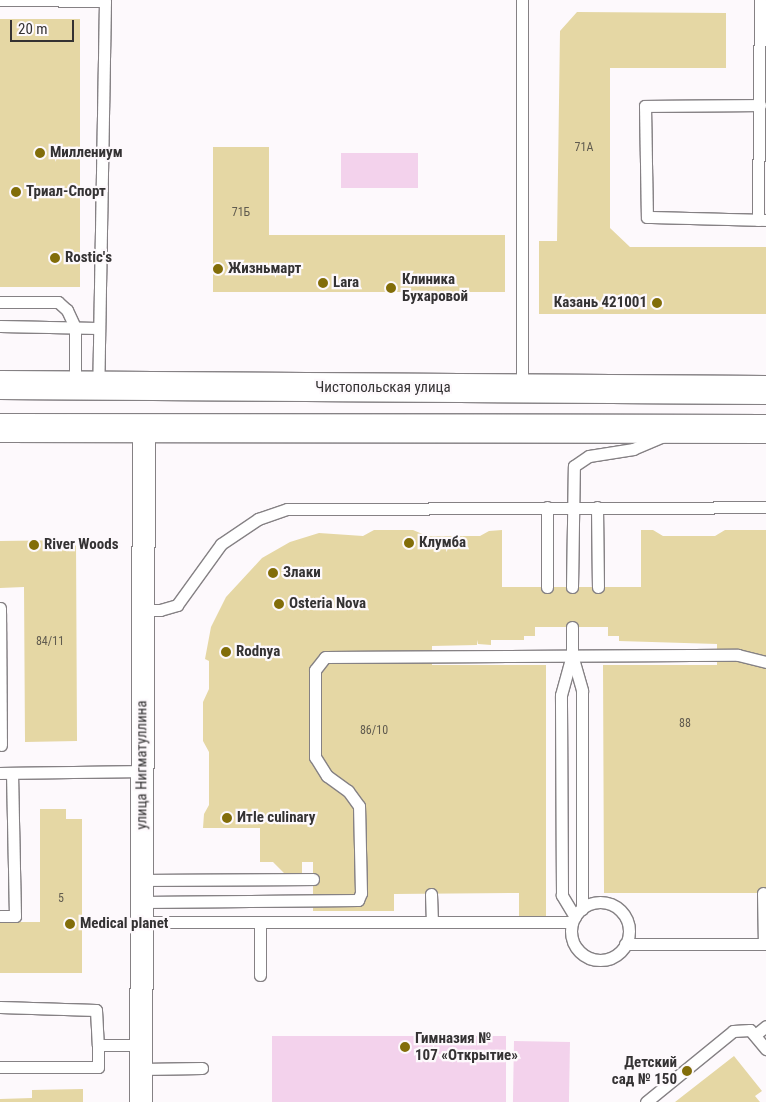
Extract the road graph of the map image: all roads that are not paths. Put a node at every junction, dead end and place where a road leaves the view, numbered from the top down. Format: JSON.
{"nodes":[{"id":1,"x":0,"y":0,"type":"edge"},
{"id":2,"x":522,"y":0,"type":"edge"},
{"id":3,"x":760,"y":0,"type":"edge"},
{"id":4,"x":760,"y":105,"type":"junction"},
{"id":5,"x":762,"y":220,"type":"edge"},
{"id":6,"x":0,"y":302,"type":"edge"},
{"id":7,"x":0,"y":326,"type":"edge"},
{"id":8,"x":74,"y":327,"type":"junction"},
{"id":9,"x":98,"y":328,"type":"junction"},
{"id":10,"x":0,"y":385,"type":"edge"},
{"id":11,"x":87,"y":386,"type":"junction"},
{"id":12,"x":522,"y":388,"type":"junction"},
{"id":13,"x":766,"y":390,"type":"edge"},
{"id":14,"x":0,"y":428,"type":"edge"},
{"id":15,"x":144,"y":429,"type":"junction"},
{"id":16,"x":680,"y":429,"type":"junction"},
{"id":17,"x":766,"y":429,"type":"edge"},
{"id":18,"x":547,"y":507,"type":"junction"},
{"id":19,"x":572,"y":507,"type":"junction"},
{"id":20,"x":597,"y":507,"type":"junction"},
{"id":21,"x":766,"y":507,"type":"edge"},
{"id":22,"x":547,"y":587,"type":"dead end"},
{"id":23,"x":572,"y":587,"type":"dead end"},
{"id":24,"x":598,"y":587,"type":"dead end"},
{"id":25,"x":0,"y":608,"type":"edge"},
{"id":26,"x":143,"y":610,"type":"junction"},
{"id":27,"x":572,"y":627,"type":"dead end"},
{"id":28,"x":572,"y":655,"type":"junction"},
{"id":29,"x":766,"y":662,"type":"edge"},
{"id":30,"x":1,"y":706,"type":"edge"},
{"id":31,"x":1,"y":745,"type":"edge"},
{"id":32,"x":142,"y":771,"type":"junction"},
{"id":33,"x":6,"y":773,"type":"edge"},
{"id":34,"x":142,"y":880,"type":"junction"},
{"id":35,"x":313,"y":880,"type":"dead end"},
{"id":36,"x":764,"y":892,"type":"dead end"},
{"id":37,"x":431,"y":894,"type":"dead end"},
{"id":38,"x":142,"y":912,"type":"junction"},
{"id":39,"x":0,"y":916,"type":"edge"},
{"id":40,"x":576,"y":916,"type":"junction"},
{"id":41,"x":260,"y":922,"type":"junction"},
{"id":42,"x":432,"y":922,"type":"junction"},
{"id":43,"x":625,"y":944,"type":"junction"},
{"id":44,"x":765,"y":944,"type":"edge"},
{"id":45,"x":260,"y":974,"type":"dead end"},
{"id":46,"x":0,"y":1007,"type":"edge"},
{"id":47,"x":766,"y":1026,"type":"edge"},
{"id":48,"x":755,"y":1035,"type":"junction"},
{"id":49,"x":98,"y":1044,"type":"junction"},
{"id":50,"x":141,"y":1045,"type":"junction"},
{"id":51,"x":766,"y":1049,"type":"edge"},
{"id":52,"x":0,"y":1067,"type":"edge"},
{"id":53,"x":202,"y":1068,"type":"dead end"},
{"id":54,"x":141,"y":1069,"type":"junction"},
{"id":55,"x":141,"y":1102,"type":"edge"},
{"id":56,"x":646,"y":1102,"type":"edge"}],
"edges":[{"from":1,"to":9,"type":"lane"},
{"from":2,"to":12,"type":"lane"},
{"from":3,"to":4,"type":"lane"},
{"from":4,"to":5,"type":"lane"},
{"from":4,"to":5,"type":"lane"},
{"from":6,"to":8,"type":"lane"},
{"from":7,"to":8,"type":"lane"},
{"from":8,"to":9,"type":"lane"},
{"from":8,"to":11,"type":"lane"},
{"from":9,"to":11,"type":"lane"},
{"from":10,"to":11,"type":"main road","name":"Чистопольская улица"},
{"from":11,"to":12,"type":"main road","name":"Чистопольская улица"},
{"from":12,"to":13,"type":"main road","name":"Чистопольская улица"},
{"from":14,"to":15,"type":"main road"},
{"from":15,"to":16,"type":"main road"},
{"from":15,"to":26,"type":"street","name":"улица Нигматуллина"},
{"from":16,"to":17,"type":"main road"},
{"from":16,"to":19,"type":"lane"},
{"from":18,"to":19,"type":"lane"},
{"from":18,"to":22,"type":"lane"},
{"from":18,"to":26,"type":"lane"},
{"from":19,"to":20,"type":"lane"},
{"from":19,"to":23,"type":"lane"},
{"from":20,"to":21,"type":"lane"},
{"from":20,"to":24,"type":"lane"},
{"from":25,"to":30,"type":"lane"},
{"from":26,"to":32,"type":"street","name":"улица Нигматуллина"},
{"from":27,"to":28,"type":"lane"},
{"from":28,"to":29,"type":"lane"},
{"from":28,"to":38,"type":"lane"},
{"from":28,"to":40,"type":"lane"},
{"from":28,"to":40,"type":"lane"},
{"from":30,"to":31,"type":"lane"},
{"from":32,"to":33,"type":"lane"},
{"from":32,"to":34,"type":"street","name":"улица Нигматуллина"},
{"from":33,"to":39,"type":"lane"},
{"from":34,"to":35,"type":"lane"},
{"from":34,"to":38,"type":"street","name":"улица Нигматуллина"},
{"from":36,"to":44,"type":"lane"},
{"from":37,"to":42,"type":"lane"},
{"from":38,"to":41,"type":"lane"},
{"from":38,"to":50,"type":"street","name":"улица Нигматуллина"},
{"from":40,"to":42,"type":"lane"},
{"from":40,"to":43,"type":"lane"},
{"from":40,"to":43,"type":"lane"},
{"from":41,"to":42,"type":"lane"},
{"from":41,"to":45,"type":"lane"},
{"from":43,"to":44,"type":"lane"},
{"from":46,"to":49,"type":"lane"},
{"from":47,"to":48,"type":"lane"},
{"from":48,"to":51,"type":"lane"},
{"from":48,"to":56,"type":"lane"},
{"from":49,"to":50,"type":"lane"},
{"from":49,"to":52,"type":"lane"},
{"from":50,"to":54,"type":"street","name":"улица Нигматуллина"},
{"from":53,"to":54,"type":"lane"},
{"from":54,"to":55,"type":"street","name":"улица Нигматуллина"}]}
